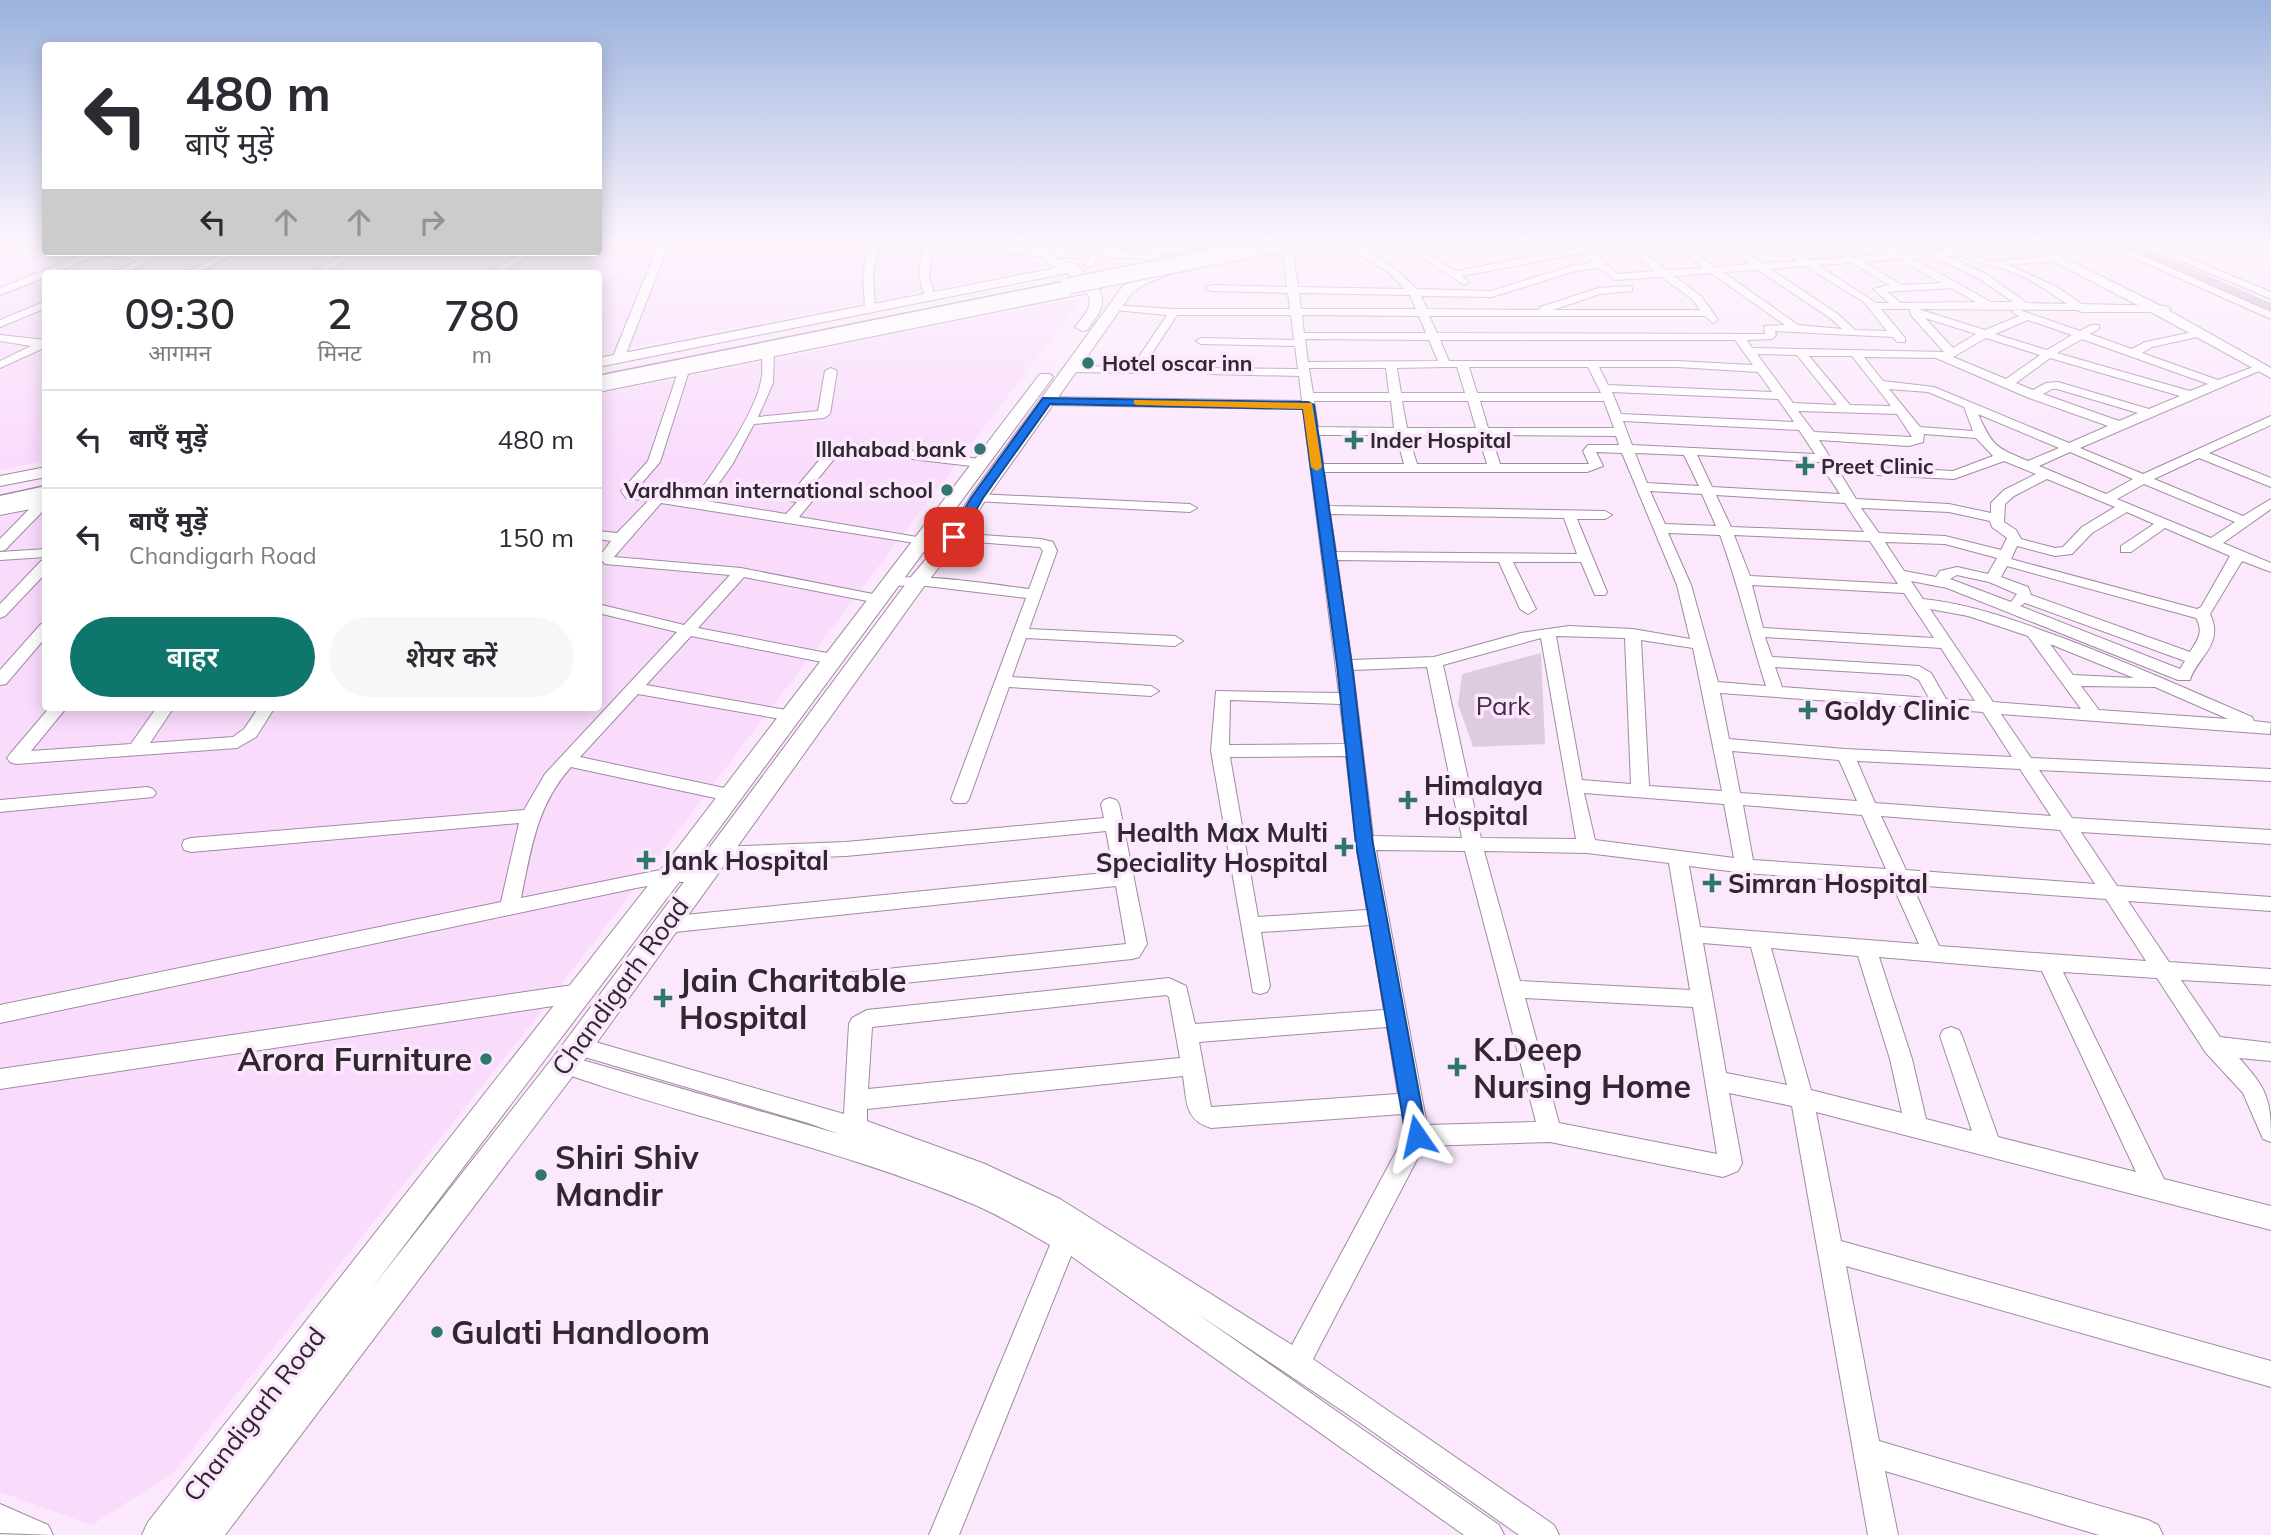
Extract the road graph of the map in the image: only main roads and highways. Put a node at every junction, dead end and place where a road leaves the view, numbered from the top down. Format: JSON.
{"nodes":[{"id":1,"x":852,"y":313,"type":"edge"},
{"id":2,"x":889,"y":313,"type":"edge"},
{"id":3,"x":905,"y":313,"type":"edge"},
{"id":4,"x":929,"y":313,"type":"edge"},
{"id":5,"x":1093,"y":313,"type":"edge"},
{"id":6,"x":1111,"y":313,"type":"edge"},
{"id":7,"x":2166,"y":313,"type":"edge"},
{"id":8,"x":2168,"y":313,"type":"edge"},
{"id":9,"x":602,"y":362,"type":"edge"},
{"id":10,"x":2266,"y":366,"type":"edge"},
{"id":11,"x":602,"y":371,"type":"edge"},
{"id":12,"x":602,"y":380,"type":"edge"},
{"id":13,"x":602,"y":387,"type":"edge"},
{"id":14,"x":42,"y":473,"type":"edge"},
{"id":15,"x":0,"y":481,"type":"edge"},
{"id":16,"x":42,"y":484,"type":"edge"},
{"id":17,"x":0,"y":492,"type":"edge"},
{"id":18,"x":42,"y":493,"type":"edge"},
{"id":19,"x":0,"y":502,"type":"edge"},
{"id":20,"x":42,"y":502,"type":"edge"},
{"id":21,"x":0,"y":510,"type":"edge"},
{"id":22,"x":167,"y":1527,"type":"edge"},
{"id":23,"x":201,"y":1535,"type":"edge"}],
"edges":[{"from":1,"to":9,"type":"main road"},
{"from":2,"to":11,"type":"highway"},
{"from":3,"to":12,"type":"highway"},
{"from":4,"to":13,"type":"main road"},
{"from":5,"to":22,"type":"main road","name":"Chandigarh Road"},
{"from":6,"to":23,"type":"main road","name":"Chandigarh Road"},
{"from":7,"to":10,"type":"main road"},
{"from":8,"to":10,"type":"main road"},
{"from":14,"to":15,"type":"main road"},
{"from":16,"to":17,"type":"highway"},
{"from":18,"to":19,"type":"highway"},
{"from":20,"to":21,"type":"main road"}]}
